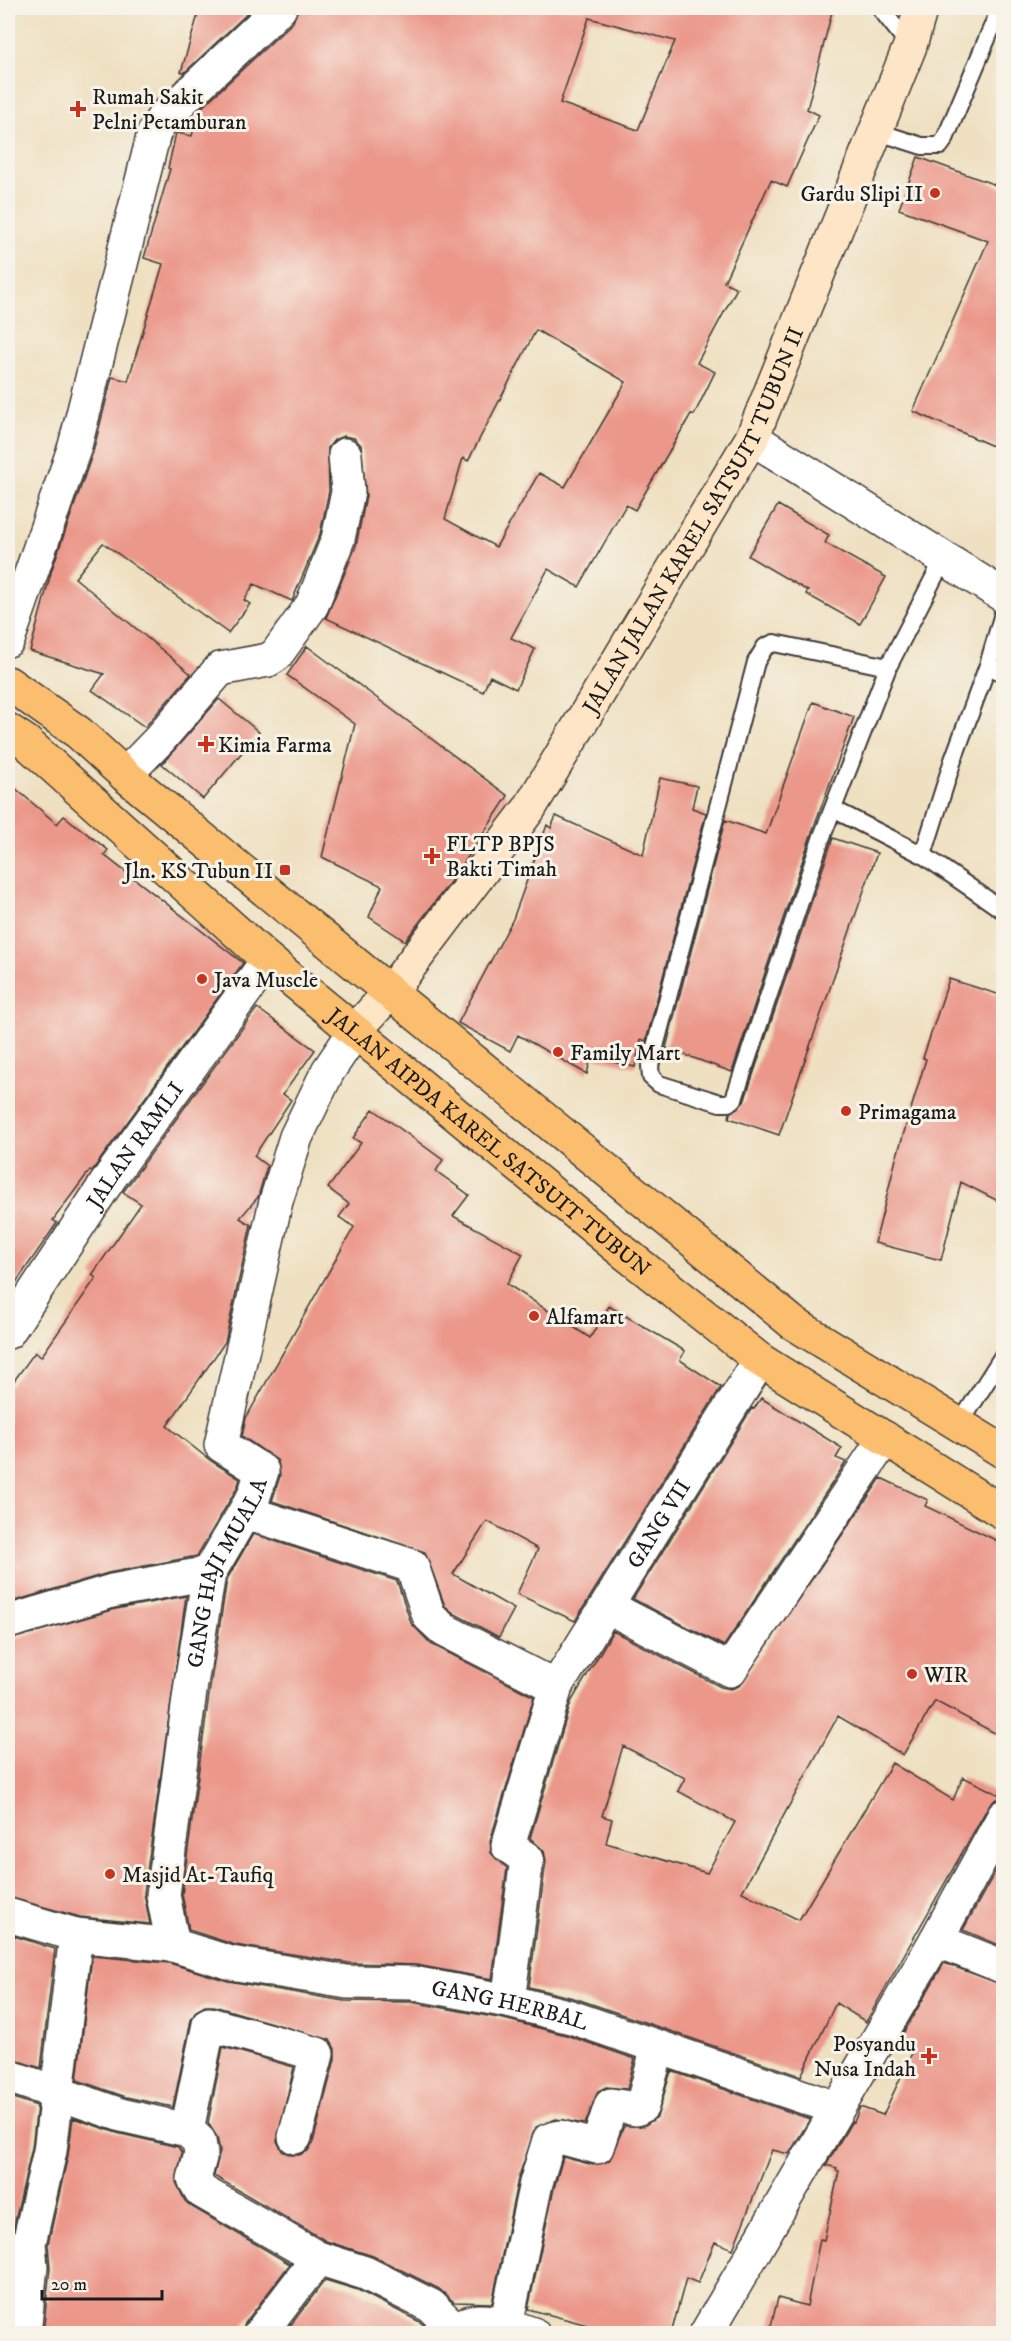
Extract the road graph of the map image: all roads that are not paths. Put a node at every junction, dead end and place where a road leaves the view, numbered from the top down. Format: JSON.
{"nodes":[{"id":1,"x":280,"y":8,"type":"edge"},
{"id":2,"x":880,"y":8,"type":"edge"},
{"id":3,"x":921,"y":8,"type":"edge"},
{"id":4,"x":1000,"y":8,"type":"edge"},
{"id":5,"x":910,"y":46,"type":"junction"},
{"id":6,"x":875,"y":131,"type":"junction"},
{"id":7,"x":752,"y":438,"type":"junction"},
{"id":8,"x":345,"y":455,"type":"dead end"},
{"id":9,"x":944,"y":558,"type":"junction"},
{"id":10,"x":1004,"y":596,"type":"edge"},
{"id":11,"x":1004,"y":610,"type":"edge"},
{"id":12,"x":8,"y":640,"type":"edge"},
{"id":13,"x":988,"y":665,"type":"junction"},
{"id":14,"x":888,"y":667,"type":"junction"},
{"id":15,"x":1004,"y":674,"type":"edge"},
{"id":16,"x":8,"y":683,"type":"edge"},
{"id":17,"x":8,"y":730,"type":"edge"},
{"id":18,"x":125,"y":775,"type":"junction"},
{"id":19,"x":833,"y":809,"type":"junction"},
{"id":20,"x":923,"y":855,"type":"junction"},
{"id":21,"x":1004,"y":911,"type":"edge"},
{"id":22,"x":268,"y":960,"type":"junction"},
{"id":23,"x":390,"y":992,"type":"junction"},
{"id":24,"x":356,"y":1031,"type":"junction"},
{"id":25,"x":8,"y":1332,"type":"edge"},
{"id":26,"x":1004,"y":1353,"type":"edge"},
{"id":27,"x":760,"y":1360,"type":"junction"},
{"id":28,"x":959,"y":1425,"type":"junction"},
{"id":29,"x":885,"y":1438,"type":"junction"},
{"id":30,"x":1004,"y":1452,"type":"edge"},
{"id":31,"x":244,"y":1512,"type":"junction"},
{"id":32,"x":1004,"y":1513,"type":"edge"},
{"id":33,"x":209,"y":1573,"type":"junction"},
{"id":34,"x":608,"y":1606,"type":"junction"},
{"id":35,"x":8,"y":1622,"type":"edge"},
{"id":36,"x":556,"y":1687,"type":"junction"},
{"id":37,"x":1004,"y":1816,"type":"edge"},
{"id":38,"x":8,"y":1915,"type":"edge"},
{"id":39,"x":76,"y":1935,"type":"junction"},
{"id":40,"x":936,"y":1940,"type":"junction"},
{"id":41,"x":173,"y":1945,"type":"junction"},
{"id":42,"x":1004,"y":1967,"type":"edge"},
{"id":43,"x":508,"y":2001,"type":"junction"},
{"id":44,"x":658,"y":2047,"type":"junction"},
{"id":45,"x":8,"y":2076,"type":"edge"},
{"id":46,"x":57,"y":2093,"type":"junction"},
{"id":47,"x":836,"y":2108,"type":"junction"},
{"id":48,"x":187,"y":2130,"type":"junction"},
{"id":49,"x":296,"y":2136,"type":"dead end"},
{"id":50,"x":318,"y":2258,"type":"junction"},
{"id":51,"x":19,"y":2326,"type":"edge"},
{"id":52,"x":519,"y":2329,"type":"edge"},
{"id":53,"x":454,"y":2331,"type":"edge"},
{"id":54,"x":260,"y":2334,"type":"edge"},
{"id":55,"x":705,"y":2334,"type":"edge"}],
"edges":[{"from":1,"to":12,"type":"street"},
{"from":2,"to":5,"type":"lane"},
{"from":3,"to":5,"type":"street","name":"JALAN JALAN KAREL SATSUIT TUBUN II"},
{"from":4,"to":6,"type":"lane"},
{"from":5,"to":6,"type":"street","name":"JALAN JALAN KAREL SATSUIT TUBUN II"},
{"from":6,"to":7,"type":"street","name":"JALAN JALAN KAREL SATSUIT TUBUN II"},
{"from":7,"to":9,"type":"street"},
{"from":7,"to":23,"type":"street","name":"JALAN JALAN KAREL SATSUIT TUBUN II"},
{"from":8,"to":18,"type":"street"},
{"from":9,"to":10,"type":"street"},
{"from":9,"to":14,"type":"lane"},
{"from":11,"to":13,"type":"lane"},
{"from":13,"to":15,"type":"lane"},
{"from":13,"to":20,"type":"lane"},
{"from":14,"to":19,"type":"lane"},
{"from":14,"to":19,"type":"lane"},
{"from":16,"to":18,"type":"main road"},
{"from":17,"to":22,"type":"main road","name":"JALAN AIPDA KAREL SATSUIT TUBUN"},
{"from":18,"to":23,"type":"main road"},
{"from":19,"to":20,"type":"lane"},
{"from":20,"to":21,"type":"lane"},
{"from":22,"to":24,"type":"main road","name":"JALAN AIPDA KAREL SATSUIT TUBUN"},
{"from":22,"to":25,"type":"street","name":"JALAN RAMLI"},
{"from":23,"to":24,"type":"street","name":"JALAN JALAN KAREL SATSUIT TUBUN II"},
{"from":23,"to":28,"type":"main road"},
{"from":24,"to":27,"type":"main road","name":"JALAN AIPDA KAREL SATSUIT TUBUN"},
{"from":24,"to":31,"type":"street","name":"GANG HAJI MUALA"},
{"from":26,"to":28,"type":"lane"},
{"from":27,"to":29,"type":"main road","name":"JALAN AIPDA KAREL SATSUIT TUBUN"},
{"from":27,"to":34,"type":"street","name":"GANG VII"},
{"from":28,"to":30,"type":"main road"},
{"from":29,"to":32,"type":"main road","name":"JALAN AIPDA KAREL SATSUIT TUBUN"},
{"from":29,"to":34,"type":"street"},
{"from":31,"to":33,"type":"street","name":"GANG HAJI MUALA"},
{"from":31,"to":36,"type":"street"},
{"from":33,"to":35,"type":"street"},
{"from":33,"to":41,"type":"street","name":"GANG HAJI MUALA"},
{"from":34,"to":36,"type":"street","name":"GANG VII"},
{"from":36,"to":43,"type":"street","name":"GANG VII"},
{"from":37,"to":40,"type":"street"},
{"from":38,"to":39,"type":"street","name":"GANG HERBAL"},
{"from":39,"to":41,"type":"street","name":"GANG HERBAL"},
{"from":39,"to":46,"type":"street"},
{"from":40,"to":42,"type":"street"},
{"from":40,"to":47,"type":"street"},
{"from":41,"to":43,"type":"street","name":"GANG HERBAL"},
{"from":43,"to":44,"type":"street","name":"GANG HERBAL"},
{"from":44,"to":47,"type":"street","name":"GANG HERBAL"},
{"from":44,"to":52,"type":"street"},
{"from":45,"to":46,"type":"street"},
{"from":46,"to":48,"type":"street"},
{"from":46,"to":51,"type":"street"},
{"from":47,"to":55,"type":"street"},
{"from":48,"to":49,"type":"street"},
{"from":48,"to":50,"type":"street"},
{"from":50,"to":53,"type":"street"},
{"from":50,"to":54,"type":"street"},
{"from":52,"to":53,"type":"street"}]}
